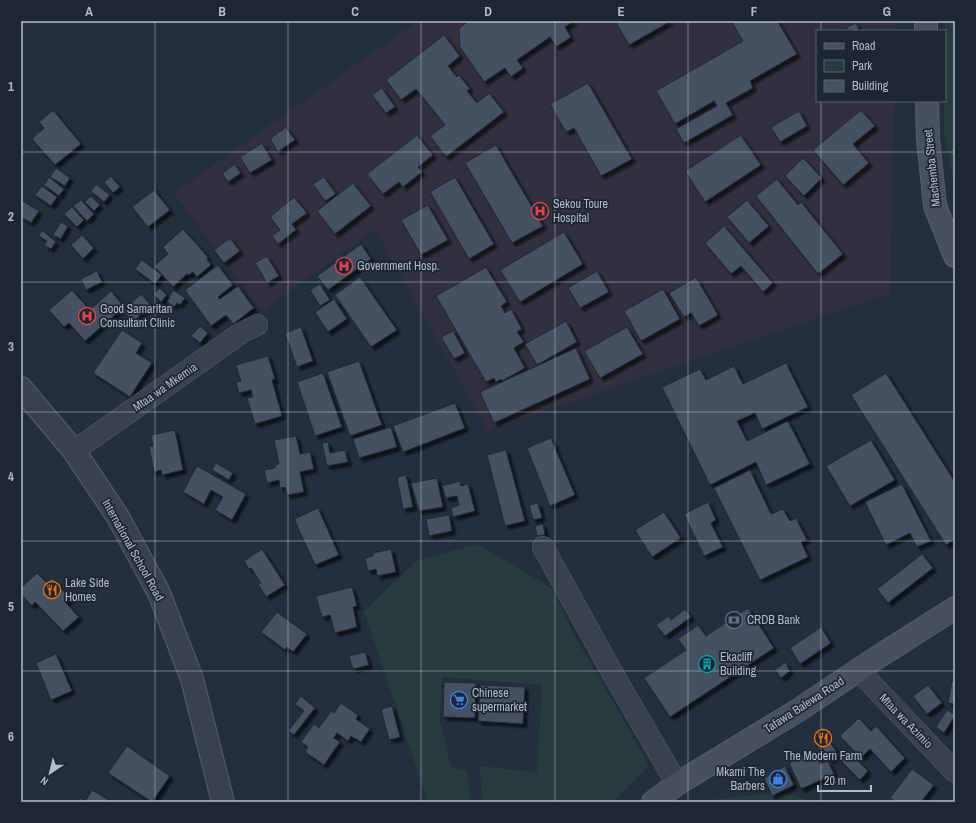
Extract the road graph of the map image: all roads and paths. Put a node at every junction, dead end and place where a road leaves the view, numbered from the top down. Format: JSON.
{"nodes":[{"id":1,"x":927,"y":102,"type":"edge"},
{"id":2,"x":955,"y":256,"type":"edge"},
{"id":3,"x":257,"y":324,"type":"dead end"},
{"id":4,"x":21,"y":388,"type":"edge"},
{"id":5,"x":74,"y":451,"type":"junction"},
{"id":6,"x":543,"y":547,"type":"dead end"},
{"id":7,"x":955,"y":608,"type":"edge"},
{"id":8,"x":858,"y":670,"type":"junction"},
{"id":9,"x":955,"y":772,"type":"edge"},
{"id":10,"x":677,"y":784,"type":"junction"},
{"id":11,"x":223,"y":802,"type":"edge"},
{"id":12,"x":653,"y":802,"type":"edge"}],
"edges":[{"from":1,"to":2,"type":"main road","name":"Machemba Street"},
{"from":3,"to":5,"type":"street","name":"Mtaa wa Mkemia"},
{"from":4,"to":5,"type":"street","name":"International School Road"},
{"from":5,"to":11,"type":"street","name":"International School Road"},
{"from":6,"to":10,"type":"street"},
{"from":7,"to":8,"type":"main road","name":"Tafawa Balewa Road"},
{"from":8,"to":9,"type":"street","name":"Mtaa wa Azimio"},
{"from":8,"to":10,"type":"main road","name":"Tafawa Balewa Road"},
{"from":10,"to":12,"type":"main road","name":"Tafawa Balewa Road"}]}
